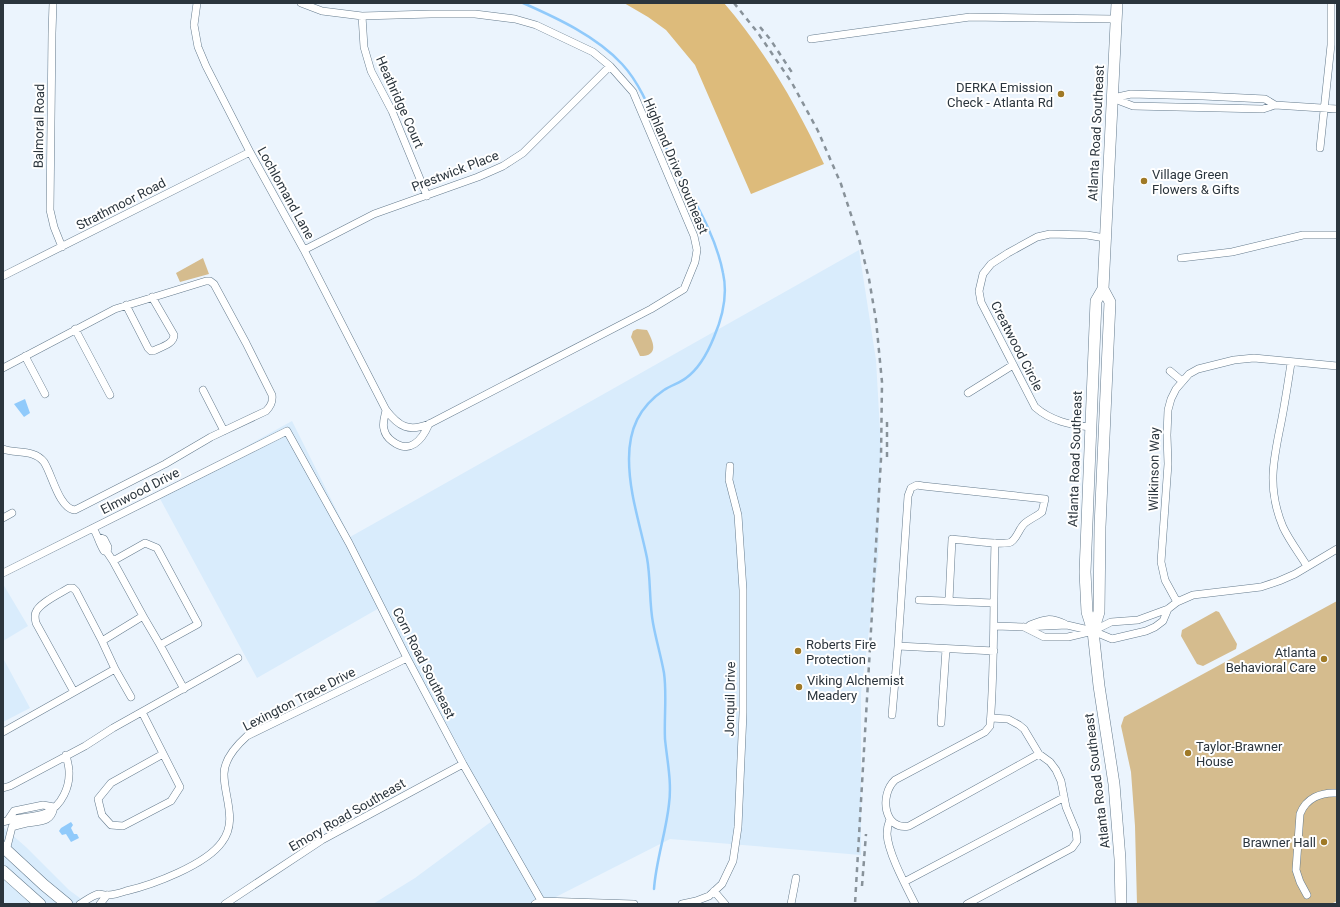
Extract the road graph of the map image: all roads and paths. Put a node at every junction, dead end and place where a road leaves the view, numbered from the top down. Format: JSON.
{"nodes":[{"id":1,"x":53,"y":3,"type":"edge"},
{"id":2,"x":197,"y":3,"type":"edge"},
{"id":3,"x":301,"y":3,"type":"edge"},
{"id":4,"x":1117,"y":3,"type":"edge"},
{"id":5,"x":1331,"y":3,"type":"edge"},
{"id":6,"x":362,"y":16,"type":"junction"},
{"id":7,"x":1116,"y":19,"type":"junction"},
{"id":8,"x":810,"y":39,"type":"dead end"},
{"id":9,"x":610,"y":66,"type":"junction"},
{"id":10,"x":1112,"y":98,"type":"junction"},
{"id":11,"x":1275,"y":105,"type":"junction"},
{"id":12,"x":1325,"y":108,"type":"junction"},
{"id":13,"x":1337,"y":109,"type":"edge"},
{"id":14,"x":1320,"y":148,"type":"dead end"},
{"id":15,"x":250,"y":152,"type":"junction"},
{"id":16,"x":427,"y":196,"type":"junction"},
{"id":17,"x":1337,"y":235,"type":"edge"},
{"id":18,"x":1105,"y":238,"type":"junction"},
{"id":19,"x":62,"y":247,"type":"junction"},
{"id":20,"x":304,"y":250,"type":"junction"},
{"id":21,"x":1181,"y":258,"type":"dead end"},
{"id":22,"x":3,"y":276,"type":"edge"},
{"id":23,"x":1103,"y":289,"type":"junction"},
{"id":24,"x":152,"y":297,"type":"junction"},
{"id":25,"x":126,"y":305,"type":"junction"},
{"id":26,"x":75,"y":329,"type":"junction"},
{"id":27,"x":25,"y":356,"type":"junction"},
{"id":28,"x":1291,"y":362,"type":"junction"},
{"id":29,"x":1013,"y":365,"type":"junction"},
{"id":30,"x":1337,"y":366,"type":"edge"},
{"id":31,"x":3,"y":368,"type":"edge"},
{"id":32,"x":1170,"y":371,"type":"dead end"},
{"id":33,"x":1182,"y":382,"type":"junction"},
{"id":34,"x":375,"y":389,"type":"joint"},
{"id":35,"x":203,"y":390,"type":"dead end"},
{"id":36,"x":45,"y":394,"type":"dead end"},
{"id":37,"x":968,"y":394,"type":"dead end"},
{"id":38,"x":110,"y":395,"type":"dead end"},
{"id":39,"x":386,"y":410,"type":"junction"},
{"id":40,"x":429,"y":424,"type":"junction"},
{"id":41,"x":1091,"y":427,"type":"junction"},
{"id":42,"x":224,"y":430,"type":"junction"},
{"id":43,"x":287,"y":430,"type":"joint"},
{"id":44,"x":3,"y":449,"type":"edge"},
{"id":45,"x":730,"y":466,"type":"dead end"},
{"id":46,"x":12,"y":513,"type":"dead end"},
{"id":47,"x":3,"y":518,"type":"edge"},
{"id":48,"x":93,"y":528,"type":"junction"},
{"id":49,"x":995,"y":543,"type":"junction"},
{"id":50,"x":1337,"y":549,"type":"edge"},
{"id":51,"x":113,"y":561,"type":"junction"},
{"id":52,"x":1307,"y":566,"type":"junction"},
{"id":53,"x":3,"y":573,"type":"edge"},
{"id":54,"x":919,"y":600,"type":"dead end"},
{"id":55,"x":949,"y":601,"type":"junction"},
{"id":56,"x":1177,"y":602,"type":"junction"},
{"id":57,"x":993,"y":603,"type":"junction"},
{"id":58,"x":1168,"y":609,"type":"junction"},
{"id":59,"x":143,"y":616,"type":"junction"},
{"id":60,"x":995,"y":626,"type":"junction"},
{"id":61,"x":1024,"y":627,"type":"junction"},
{"id":62,"x":1093,"y":632,"type":"junction"},
{"id":63,"x":102,"y":641,"type":"junction"},
{"id":64,"x":160,"y":645,"type":"junction"},
{"id":65,"x":898,"y":646,"type":"junction"},
{"id":66,"x":946,"y":648,"type":"junction"},
{"id":67,"x":994,"y":651,"type":"junction"},
{"id":68,"x":238,"y":658,"type":"dead end"},
{"id":69,"x":407,"y":658,"type":"junction"},
{"id":70,"x":115,"y":669,"type":"junction"},
{"id":71,"x":184,"y":689,"type":"junction"},
{"id":72,"x":74,"y":692,"type":"junction"},
{"id":73,"x":132,"y":697,"type":"dead end"},
{"id":74,"x":142,"y":712,"type":"junction"},
{"id":75,"x":892,"y":715,"type":"dead end"},
{"id":76,"x":991,"y":718,"type":"junction"},
{"id":77,"x":941,"y":723,"type":"dead end"},
{"id":78,"x":3,"y":732,"type":"edge"},
{"id":79,"x":163,"y":754,"type":"junction"},
{"id":80,"x":1039,"y":754,"type":"junction"},
{"id":81,"x":66,"y":755,"type":"junction"},
{"id":82,"x":463,"y":764,"type":"junction"},
{"id":83,"x":3,"y":788,"type":"edge"},
{"id":84,"x":1337,"y":793,"type":"edge"},
{"id":85,"x":1063,"y":798,"type":"junction"},
{"id":86,"x":54,"y":807,"type":"junction"},
{"id":87,"x":19,"y":819,"type":"junction"},
{"id":88,"x":890,"y":819,"type":"junction"},
{"id":89,"x":5,"y":821,"type":"edge"},
{"id":90,"x":12,"y":827,"type":"junction"},
{"id":91,"x":5,"y":849,"type":"edge"},
{"id":92,"x":3,"y":870,"type":"edge"},
{"id":93,"x":796,"y":878,"type":"dead end"},
{"id":94,"x":904,"y":882,"type":"junction"},
{"id":95,"x":3,"y":884,"type":"edge"},
{"id":96,"x":17,"y":884,"type":"junction"},
{"id":97,"x":714,"y":891,"type":"junction"},
{"id":98,"x":1307,"y":895,"type":"dead end"},
{"id":99,"x":107,"y":896,"type":"junction"},
{"id":100,"x":540,"y":903,"type":"edge"},
{"id":101,"x":40,"y":904,"type":"edge"},
{"id":102,"x":67,"y":904,"type":"edge"},
{"id":103,"x":80,"y":904,"type":"edge"},
{"id":104,"x":100,"y":904,"type":"edge"},
{"id":105,"x":225,"y":904,"type":"edge"},
{"id":106,"x":634,"y":904,"type":"edge"},
{"id":107,"x":682,"y":904,"type":"edge"},
{"id":108,"x":725,"y":904,"type":"edge"},
{"id":109,"x":791,"y":904,"type":"edge"},
{"id":110,"x":915,"y":904,"type":"edge"},
{"id":111,"x":967,"y":904,"type":"edge"},
{"id":112,"x":1121,"y":904,"type":"edge"}],
"edges":[{"from":1,"to":19,"type":"street","name":"Balmoral Road"},
{"from":2,"to":15,"type":"street","name":"Lochlomand Lane"},
{"from":3,"to":6,"type":"street","name":"Highland Drive Southeast"},
{"from":4,"to":7,"type":"main road","name":"Atlanta Road Southeast"},
{"from":5,"to":12,"type":"street"},
{"from":6,"to":9,"type":"street","name":"Highland Drive Southeast"},
{"from":6,"to":16,"type":"street","name":"Heathridge Court"},
{"from":7,"to":8,"type":"street"},
{"from":7,"to":10,"type":"main road","name":"Atlanta Road Southeast"},
{"from":9,"to":16,"type":"street","name":"Prestwick Place"},
{"from":9,"to":40,"type":"street","name":"Highland Drive Southeast"},
{"from":10,"to":11,"type":"street"},
{"from":10,"to":11,"type":"street"},
{"from":10,"to":18,"type":"main road","name":"Atlanta Road Southeast"},
{"from":11,"to":12,"type":"street"},
{"from":12,"to":13,"type":"street"},
{"from":12,"to":14,"type":"street"},
{"from":15,"to":19,"type":"street","name":"Strathmoor Road"},
{"from":15,"to":20,"type":"street","name":"Lochlomand Lane"},
{"from":16,"to":20,"type":"street","name":"Prestwick Place"},
{"from":17,"to":21,"type":"street"},
{"from":18,"to":23,"type":"main road","name":"Atlanta Road Southeast"},
{"from":18,"to":29,"type":"street","name":"Creatwood Circle"},
{"from":19,"to":22,"type":"street","name":"Strathmoor Road"},
{"from":20,"to":34,"type":"street","name":"Lochlomand Lane"},
{"from":23,"to":41,"type":"main road","name":"Atlanta Road Southeast"},
{"from":23,"to":62,"type":"main road","name":"Atlanta Road Southeast"},
{"from":24,"to":25,"type":"street"},
{"from":24,"to":25,"type":"street"},
{"from":24,"to":42,"type":"street"},
{"from":25,"to":26,"type":"street"},
{"from":26,"to":27,"type":"street"},
{"from":26,"to":38,"type":"street"},
{"from":27,"to":31,"type":"street"},
{"from":27,"to":36,"type":"street"},
{"from":28,"to":30,"type":"street","name":"Wilkinson Way"},
{"from":28,"to":33,"type":"street","name":"Wilkinson Way"},
{"from":28,"to":52,"type":"street"},
{"from":29,"to":37,"type":"street"},
{"from":29,"to":41,"type":"street","name":"Creatwood Circle"},
{"from":32,"to":33,"type":"street"},
{"from":33,"to":56,"type":"street","name":"Wilkinson Way"},
{"from":34,"to":39,"type":"street","name":"Highland Drive Southeast"},
{"from":35,"to":42,"type":"street"},
{"from":39,"to":40,"type":"street","name":"Highland Drive Southeast"},
{"from":39,"to":40,"type":"street"},
{"from":41,"to":62,"type":"main road","name":"Atlanta Road Southeast"},
{"from":42,"to":44,"type":"street"},
{"from":43,"to":48,"type":"street","name":"Elmwood Drive"},
{"from":43,"to":69,"type":"street","name":"Corn Road Southeast"},
{"from":45,"to":97,"type":"street","name":"Jonquil Drive"},
{"from":46,"to":47,"type":"street"},
{"from":48,"to":51,"type":"street"},
{"from":48,"to":53,"type":"street","name":"Elmwood Drive"},
{"from":49,"to":55,"type":"street"},
{"from":49,"to":57,"type":"street"},
{"from":49,"to":65,"type":"street"},
{"from":50,"to":52,"type":"street"},
{"from":51,"to":59,"type":"street"},
{"from":51,"to":64,"type":"street"},
{"from":52,"to":56,"type":"street"},
{"from":54,"to":55,"type":"street"},
{"from":55,"to":57,"type":"street"},
{"from":56,"to":58,"type":"street"},
{"from":57,"to":60,"type":"street"},
{"from":58,"to":62,"type":"street"},
{"from":58,"to":62,"type":"street"},
{"from":59,"to":63,"type":"street"},
{"from":59,"to":64,"type":"street"},
{"from":60,"to":61,"type":"street"},
{"from":60,"to":67,"type":"street"},
{"from":61,"to":62,"type":"street"},
{"from":61,"to":62,"type":"street"},
{"from":62,"to":112,"type":"main road","name":"Atlanta Road Southeast"},
{"from":63,"to":70,"type":"street"},
{"from":63,"to":72,"type":"street"},
{"from":64,"to":71,"type":"street"},
{"from":65,"to":66,"type":"street"},
{"from":65,"to":75,"type":"street"},
{"from":66,"to":67,"type":"street"},
{"from":66,"to":77,"type":"street"},
{"from":67,"to":76,"type":"street"},
{"from":68,"to":71,"type":"street"},
{"from":69,"to":82,"type":"street","name":"Corn Road Southeast"},
{"from":69,"to":99,"type":"street","name":"Lexington Trace Drive"},
{"from":70,"to":72,"type":"street"},
{"from":70,"to":73,"type":"street"},
{"from":71,"to":74,"type":"street"},
{"from":72,"to":78,"type":"street"},
{"from":74,"to":79,"type":"street"},
{"from":74,"to":81,"type":"street"},
{"from":76,"to":80,"type":"street"},
{"from":76,"to":88,"type":"street"},
{"from":79,"to":79,"type":"street"},
{"from":80,"to":85,"type":"street"},
{"from":80,"to":88,"type":"street"},
{"from":81,"to":83,"type":"street"},
{"from":81,"to":86,"type":"street"},
{"from":82,"to":100,"type":"street","name":"Corn Road Southeast"},
{"from":82,"to":105,"type":"street","name":"Emory Road Southeast"},
{"from":84,"to":98,"type":"street"},
{"from":85,"to":94,"type":"street"},
{"from":85,"to":111,"type":"street"},
{"from":86,"to":87,"type":"street"},
{"from":86,"to":89,"type":"street"},
{"from":86,"to":90,"type":"street"},
{"from":87,"to":89,"type":"street"},
{"from":87,"to":90,"type":"street"},
{"from":88,"to":94,"type":"street"},
{"from":90,"to":91,"type":"street"},
{"from":91,"to":102,"type":"main road"},
{"from":92,"to":96,"type":"main road"},
{"from":93,"to":109,"type":"street"},
{"from":94,"to":110,"type":"street"},
{"from":95,"to":96,"type":"main road"},
{"from":96,"to":101,"type":"main road"},
{"from":97,"to":107,"type":"street","name":"Jonquil Drive"},
{"from":97,"to":108,"type":"street"},
{"from":99,"to":103,"type":"street","name":"Lexington Trace Drive"},
{"from":99,"to":104,"type":"street"},
{"from":100,"to":106,"type":"street"}]}
